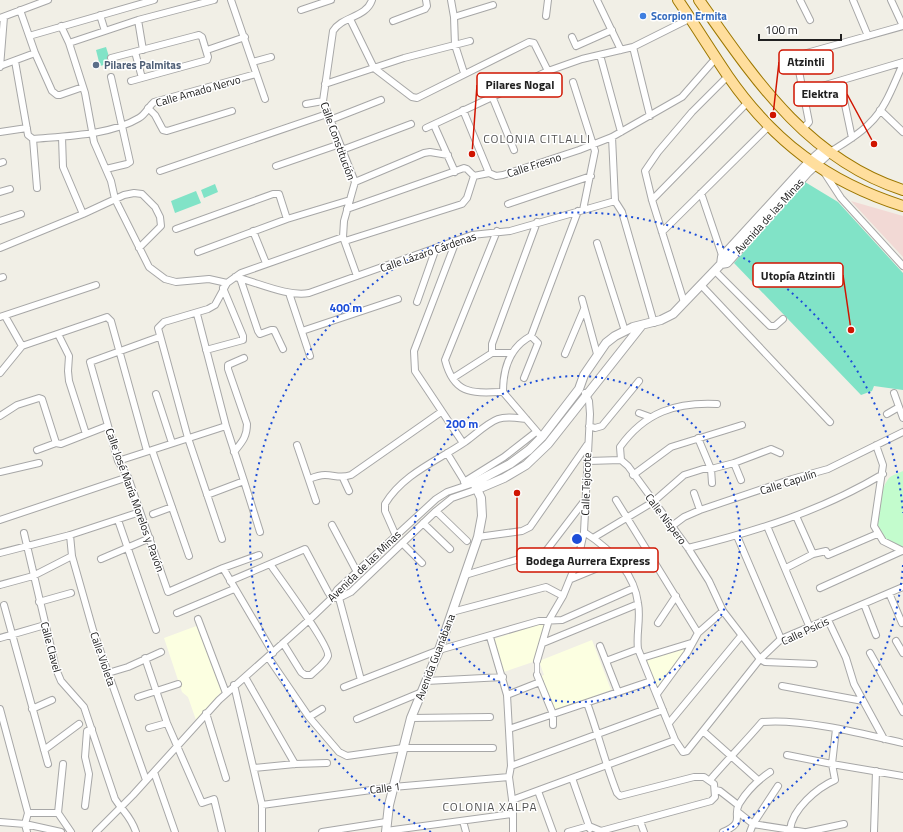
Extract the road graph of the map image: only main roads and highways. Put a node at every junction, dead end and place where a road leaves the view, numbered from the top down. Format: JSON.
{"nodes":[{"id":1,"x":678,"y":0,"type":"edge"},
{"id":2,"x":699,"y":0,"type":"edge"},
{"id":3,"x":903,"y":190,"type":"edge"},
{"id":4,"x":903,"y":206,"type":"edge"}],
"edges":[{"from":1,"to":4,"type":"main road"},
{"from":2,"to":3,"type":"main road"}]}
